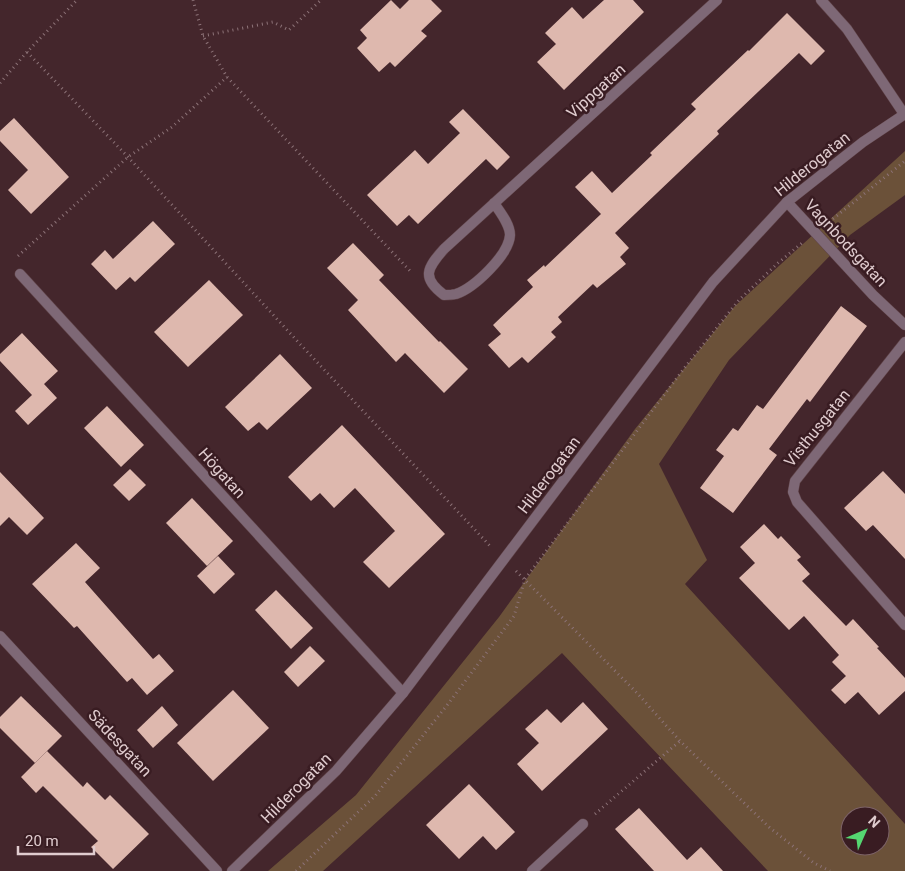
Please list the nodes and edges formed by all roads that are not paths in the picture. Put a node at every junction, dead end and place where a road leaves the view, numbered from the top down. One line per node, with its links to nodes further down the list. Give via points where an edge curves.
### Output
1 (717, 0): 5 (street, Vippgatan)
2 (821, 0): 3 (street, via 847,29)
3 (905, 114): 4 (street, Hilderogatan, via 863,142)
4 (787, 202): 7 (street, Vagnbodsgatan, via 873,295); 11 (street, Hilderogatan, via 713,282)
5 (494, 203): 5 (street, Vippgatan, via 437,256 428,276 432,286 444,295 455,295 468,288 500,258 508,245 510,233 507,223)
6 (20, 274): 11 (street, Högatan)
7 (905, 324)
8 (905, 342): 9 (street, Visthusgatan, via 795,481 793,492 797,502)
9 (905, 625)
10 (0, 636): 13 (street, Sädesgatan)
11 (403, 693): 14 (street, Hilderogatan, via 336,771)
12 (583, 824): 15 (street)
13 (217, 871)
14 (232, 871)
15 (532, 871)

